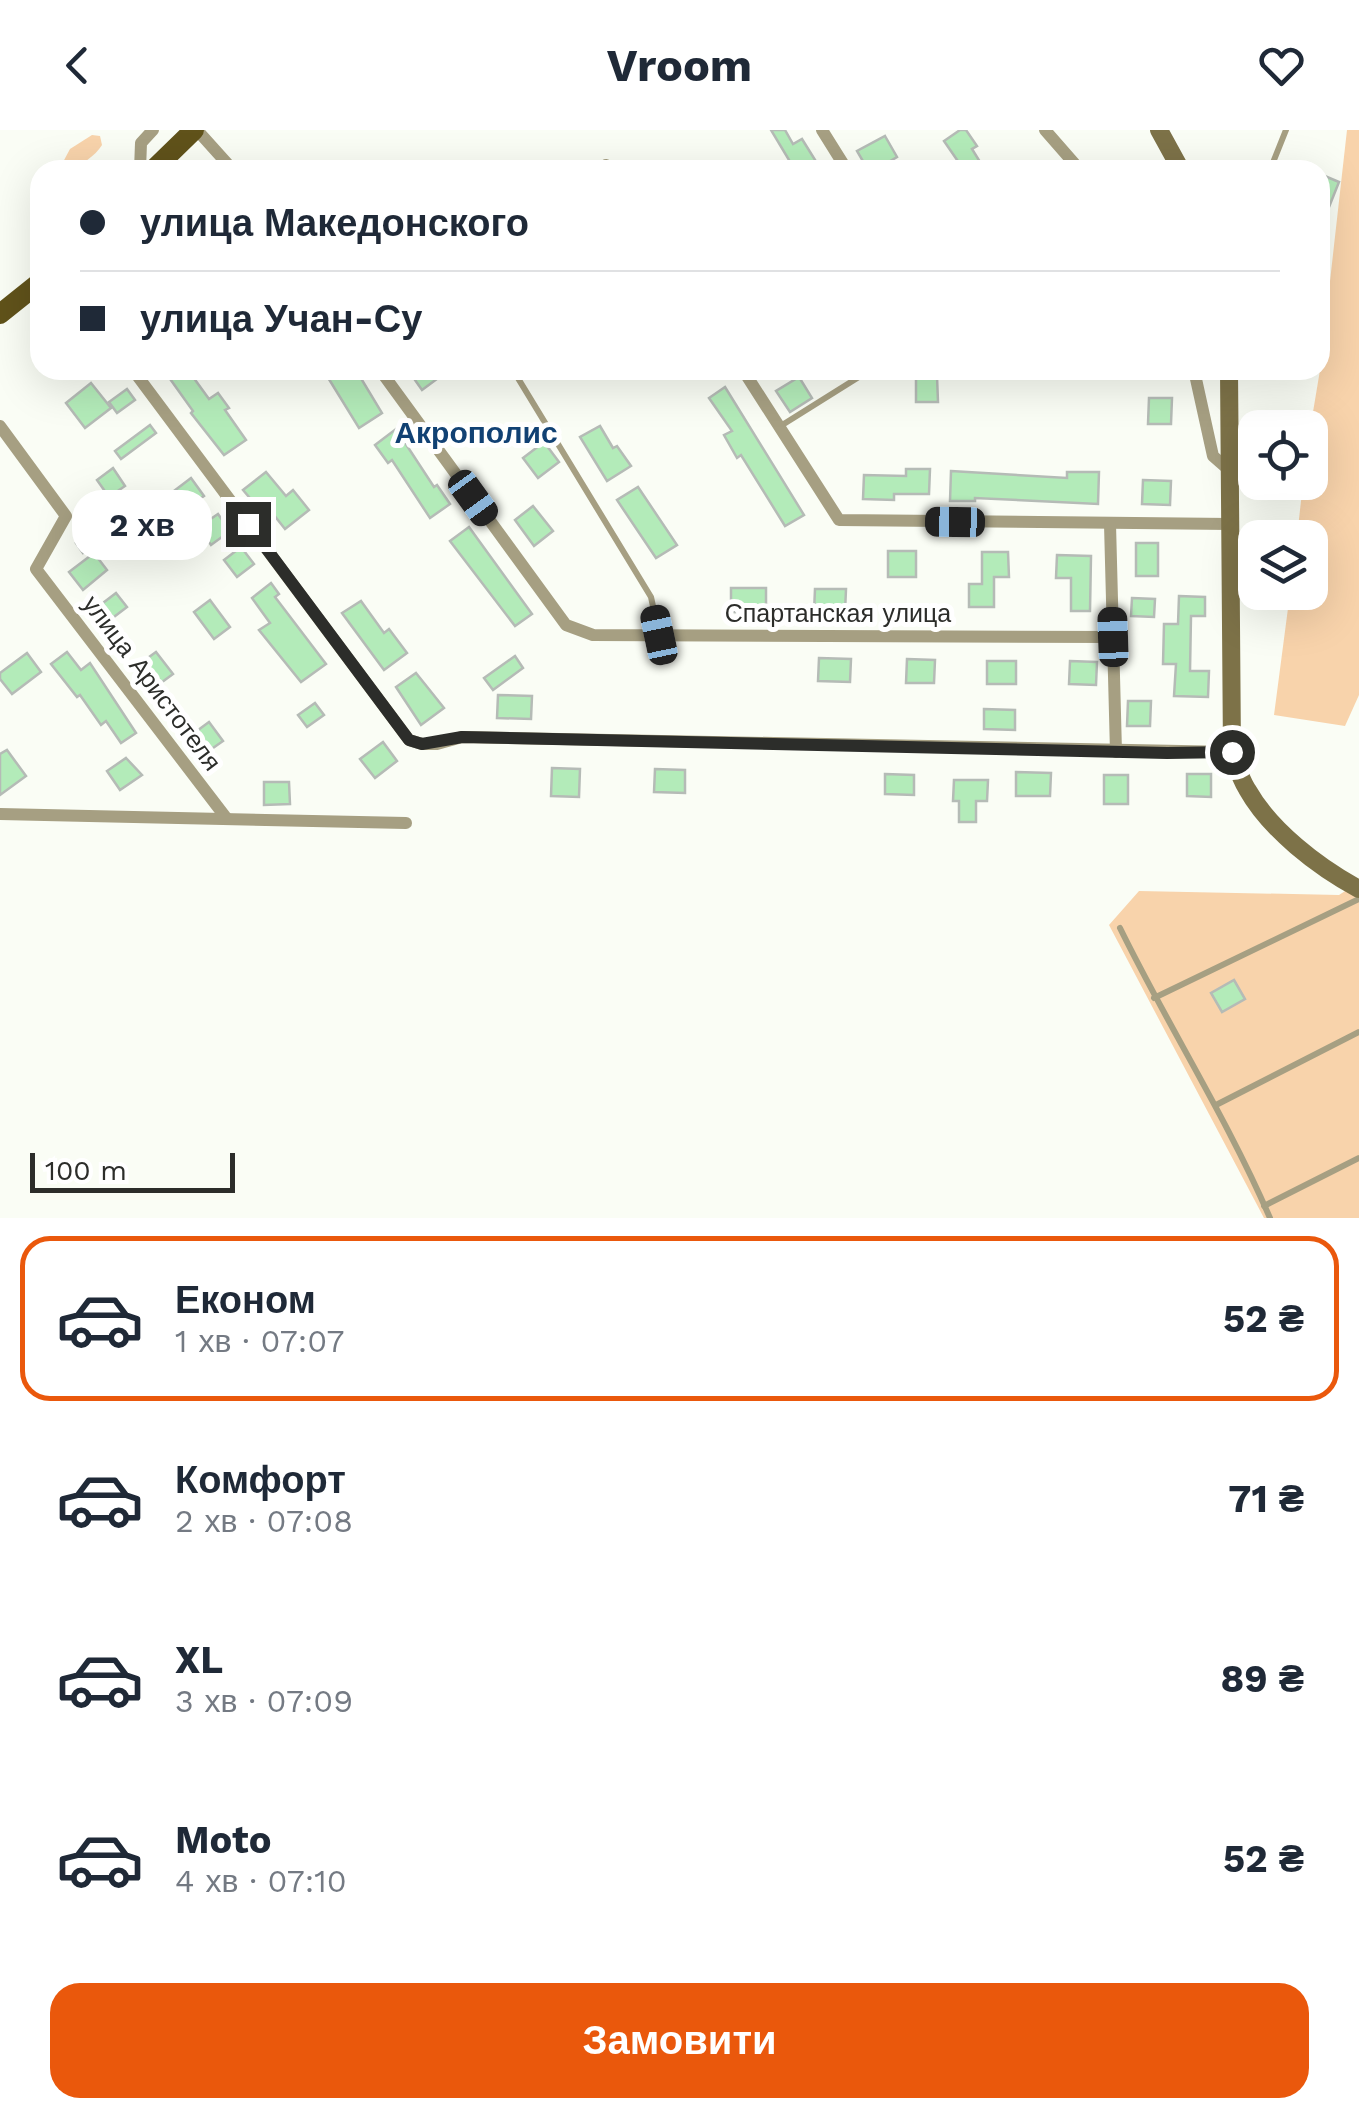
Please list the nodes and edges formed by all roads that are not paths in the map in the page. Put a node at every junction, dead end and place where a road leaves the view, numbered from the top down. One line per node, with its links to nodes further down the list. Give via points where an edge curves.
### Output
1 (153, 130): 7 (street)
2 (196, 130): 8 (main road); 9 (street)
3 (822, 130): 10 (street)
4 (1045, 130): 11 (street)
5 (1160, 130): 12 (main road)
6 (1286, 130): 13 (lane)
7 (143, 137)
8 (164, 160)
9 (223, 160)
10 (841, 160)
11 (1071, 160)
12 (1176, 160)
13 (1274, 160)
14 (30, 290): 15 (main road)
15 (0, 314)
16 (140, 380): 30 (street, via 409,740)
17 (387, 380): 28 (street, Спартанская улица, via 566,625 593,635)
18 (519, 380): 28 (lane, via 651,597)
19 (750, 380): 24 (street)
20 (854, 380): 24 (lane)
21 (1196, 380): 25 (street, via 1213,456)
22 (1230, 380): 25 (main road)
23 (0, 426): 33 (street, улица Аристотеля, via 66,516 36,569)
24 (780, 426): 26 (street, via 839,520)
25 (1229, 470): 27 (main road)
26 (1110, 524): 27 (street); 29 (street)
27 (1230, 524): 31 (main road)
28 (659, 635): 29 (street, Спартанская улица)
29 (1113, 637): 30 (street)
30 (1116, 752): 31 (street)
31 (1232, 752): 35 (main road, via 1268,818)
32 (0, 814): 33 (street)
33 (228, 819): 34 (street)
34 (406, 823)
35 (1359, 889)
36 (1359, 899): 38 (lane)
37 (1120, 928): 38 (lane)
38 (1154, 998): 40 (lane)
39 (1359, 1032): 40 (lane)
40 (1216, 1104): 42 (lane)
41 (1359, 1158): 42 (lane)
42 (1264, 1206): 43 (lane)
43 (1270, 1218)

